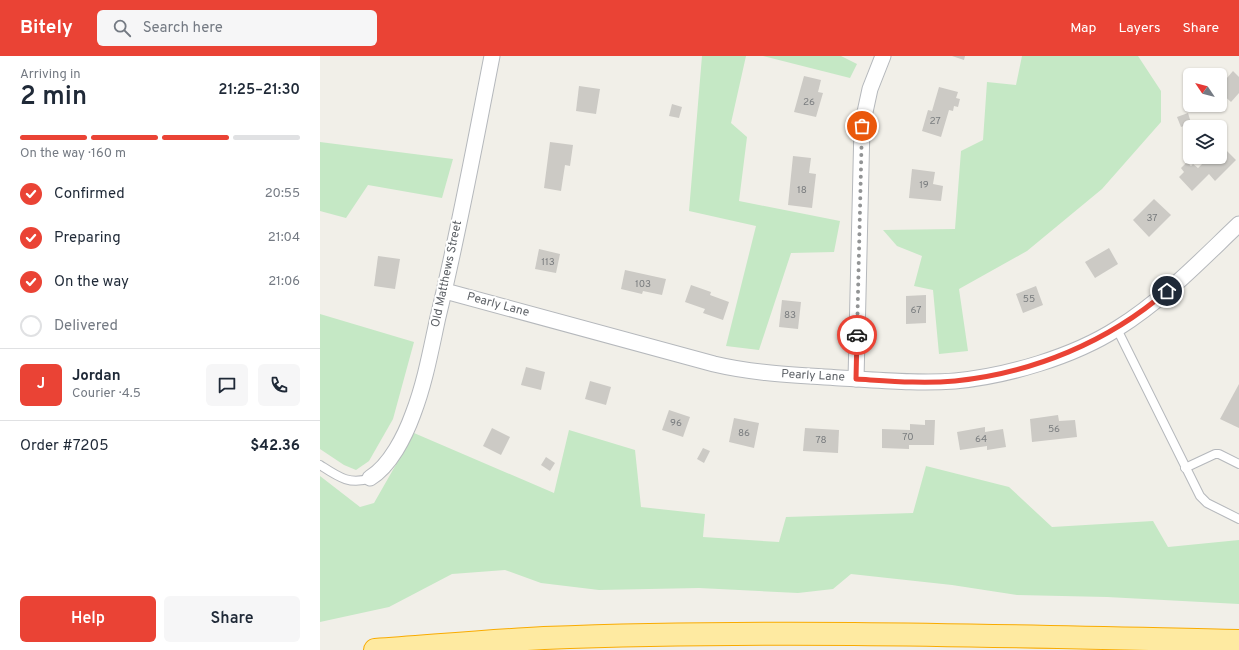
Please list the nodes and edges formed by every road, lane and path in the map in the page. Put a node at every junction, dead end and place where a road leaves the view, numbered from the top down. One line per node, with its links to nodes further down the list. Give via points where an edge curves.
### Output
1 (492, 56): 4 (street, Old Matthews Street)
2 (883, 56): 6 (street, via 870,89 862,126)
3 (1239, 224): 5 (street, Pearly Lane, via 1157,299)
4 (445, 291): 6 (street, Pearly Lane, via 729,368 783,375); 10 (street, Old Matthews Street, via 413,415 393,455 384,468)
5 (1117, 329): 6 (street, Pearly Lane, via 1060,356 985,377 922,382); 9 (lane)
6 (856, 379)
7 (1239, 464): 9 (lane, via 1215,454)
8 (320, 465): 10 (lane, via 343,479 356,482)
9 (1185, 468): 11 (lane, via 1195,488 1207,503)
10 (370, 478)
11 (1239, 519)
12 (1239, 641): 13 (highway, via 880,635 682,635 542,638)
13 (375, 650)

